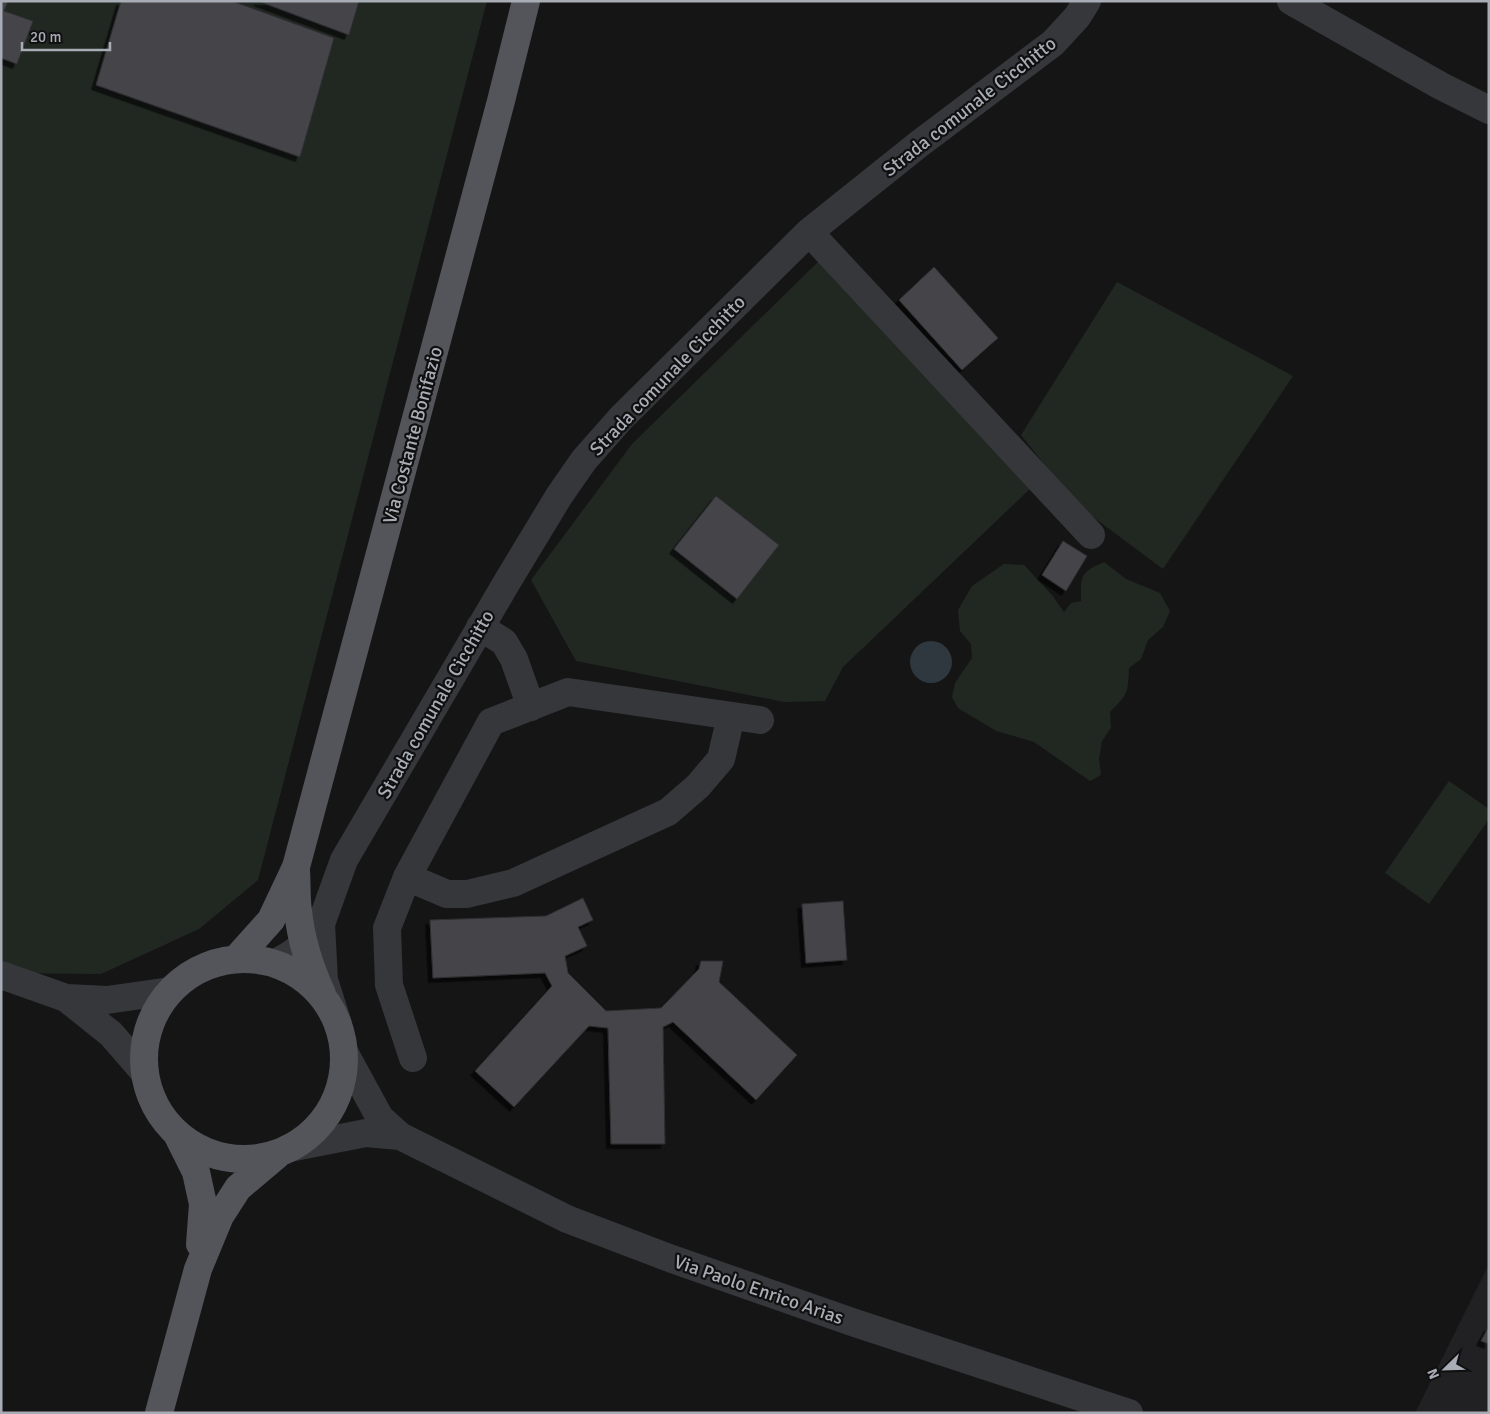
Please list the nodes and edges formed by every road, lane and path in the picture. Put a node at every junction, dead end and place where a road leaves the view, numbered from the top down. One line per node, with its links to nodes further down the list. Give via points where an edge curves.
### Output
1 (526, 1): 11 (main road, Via Costante Bonifazio)
2 (1087, 1): 5 (street, Strada comunale Cicchitto, via 1053,43)
3 (1291, 1): 4 (street)
4 (1489, 110)
5 (809, 232): 6 (street); 7 (street, Strada comunale Cicchitto, via 621,418 584,460)
6 (1091, 534)
7 (480, 627): 8 (street, via 504,642 514,659); 13 (street, Strada comunale Cicchitto, via 344,860)
8 (531, 707): 9 (street, via 568,692); 12 (street, via 491,722)
9 (731, 716): 10 (street); 12 (street, via 722,759 668,812 513,883 467,894 447,894)
10 (760, 720)
11 (296, 867): 14 (main road); 15 (main road, via 271,920)
12 (407, 877): 23 (street, via 387,928 390,985)
13 (321, 924): 14 (street); 21 (street, via 324,980)
14 (304, 945): 16 (street); 20 (main road)
15 (236, 959): 16 (main road); 18 (main road, via 200,968)
16 (275, 963): 20 (main road, via 305,980)
17 (1, 975): 19 (street)
18 (170, 990): 19 (street, via 107,1000); 24 (main road, via 153,1015 145,1043)
19 (66, 998): 24 (street, via 112,1034)
20 (325, 1000): 21 (main road)
21 (338, 1024): 22 (main road)
22 (344, 1052): 26 (street, via 380,1118); 27 (main road, via 343,1078 335,1102 321,1124 302,1141)
23 (413, 1058)
24 (145, 1073): 25 (main road, via 150,1095 161,1116)
25 (176, 1133): 27 (main road, via 214,1155 236,1159 258,1158); 28 (main road, via 196,1172 203,1204)
26 (400, 1136): 27 (street, via 366,1133); 30 (street, Via Paolo Enrico Arias, via 576,1222 672,1259)
27 (284, 1151): 28 (main road, via 238,1188 220,1216)
28 (198, 1268): 29 (main road)
29 (159, 1413)
30 (1129, 1413)

